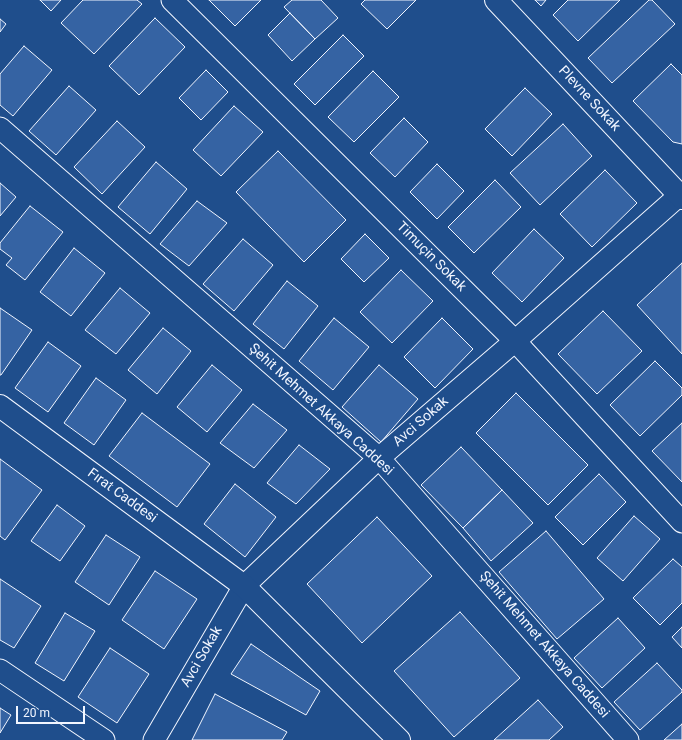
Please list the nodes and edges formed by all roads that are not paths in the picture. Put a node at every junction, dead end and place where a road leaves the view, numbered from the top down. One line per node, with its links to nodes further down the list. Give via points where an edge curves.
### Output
1 (172, 0): 5 (street, Timuçin Sokak)
2 (496, 0): 4 (street, Plevne Sokak)
3 (0, 128): 7 (street, Şehit Mehmet Akkaya Caddesi)
4 (681, 195): 5 (street, Avci Sokak)
5 (515, 341): 7 (street, Avci Sokak); 8 (street, Timuçin Sokak)
6 (0, 406): 9 (street, Fırat Caddesi)
7 (379, 458): 9 (street, Avci Sokak); 14 (street, Şehit Mehmet Akkaya Caddesi)
8 (682, 522)
9 (244, 586): 12 (street, Avci Sokak); 13 (street, Fırat Caddesi)
10 (0, 670): 11 (street)
11 (104, 740)
12 (154, 740)
13 (399, 740)
14 (628, 740)

